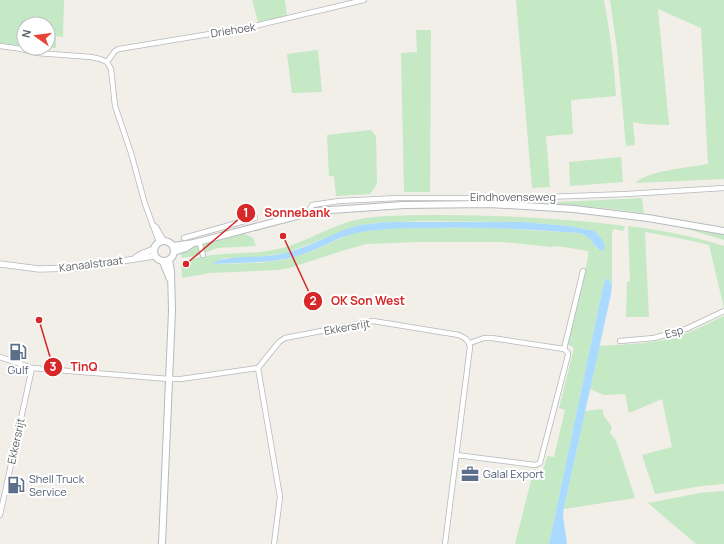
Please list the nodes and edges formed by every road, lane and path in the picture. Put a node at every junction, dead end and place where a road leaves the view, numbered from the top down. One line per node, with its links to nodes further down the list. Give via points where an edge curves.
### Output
1 (364, 0): 3 (street, Driehoek, via 246,28 119,49)
2 (0, 46): 3 (street, via 37,53 91,57)
3 (107, 62): 10 (street, via 111,69 115,106 145,204)
4 (724, 188): 5 (street, Eindhovenseweg, via 525,198 425,197 340,201 312,205)
5 (308, 213): 7 (main road, Eindhovenseweg, via 337,208 489,204 604,212); 8 (main road, Eindhovenseweg)
6 (255, 218): 8 (street, Eindhovenseweg)
7 (724, 231)
8 (213, 234): 9 (street, Eindhovenseweg); 11 (main road, Eindhovenseweg)
9 (184, 238)
10 (161, 241): 12 (main road, via 167,241); 13 (main road)
11 (196, 242): 12 (main road, Eindhovenseweg, via 186,248); 14 (street)
12 (174, 249): 15 (main road, via 174,256)
13 (154, 252): 15 (main road, via 156,259); 16 (street, Kanaalstraat, via 142,258 77,268 39,269)
14 (204, 255)
15 (166, 261): 25 (main road, via 171,271)
16 (0, 264)
17 (583, 271): 21 (street)
18 (724, 311): 19 (street, Esp, via 686,329 654,338)
19 (620, 341)
20 (470, 343): 21 (street, via 492,338); 24 (street, Ekkersrijt, via 459,335 373,321 285,338); 26 (street)
21 (564, 349): 26 (street, via 568,356 540,463 535,465)
22 (0, 358): 23 (street)
23 (32, 368): 25 (street); 27 (street, Ekkersrijt)
24 (258, 368): 25 (street); 29 (street, via 280,497)
25 (169, 379): 28 (main road)
26 (456, 455): 30 (street)
27 (0, 514)
28 (162, 544)
29 (274, 544)
30 (445, 544)

